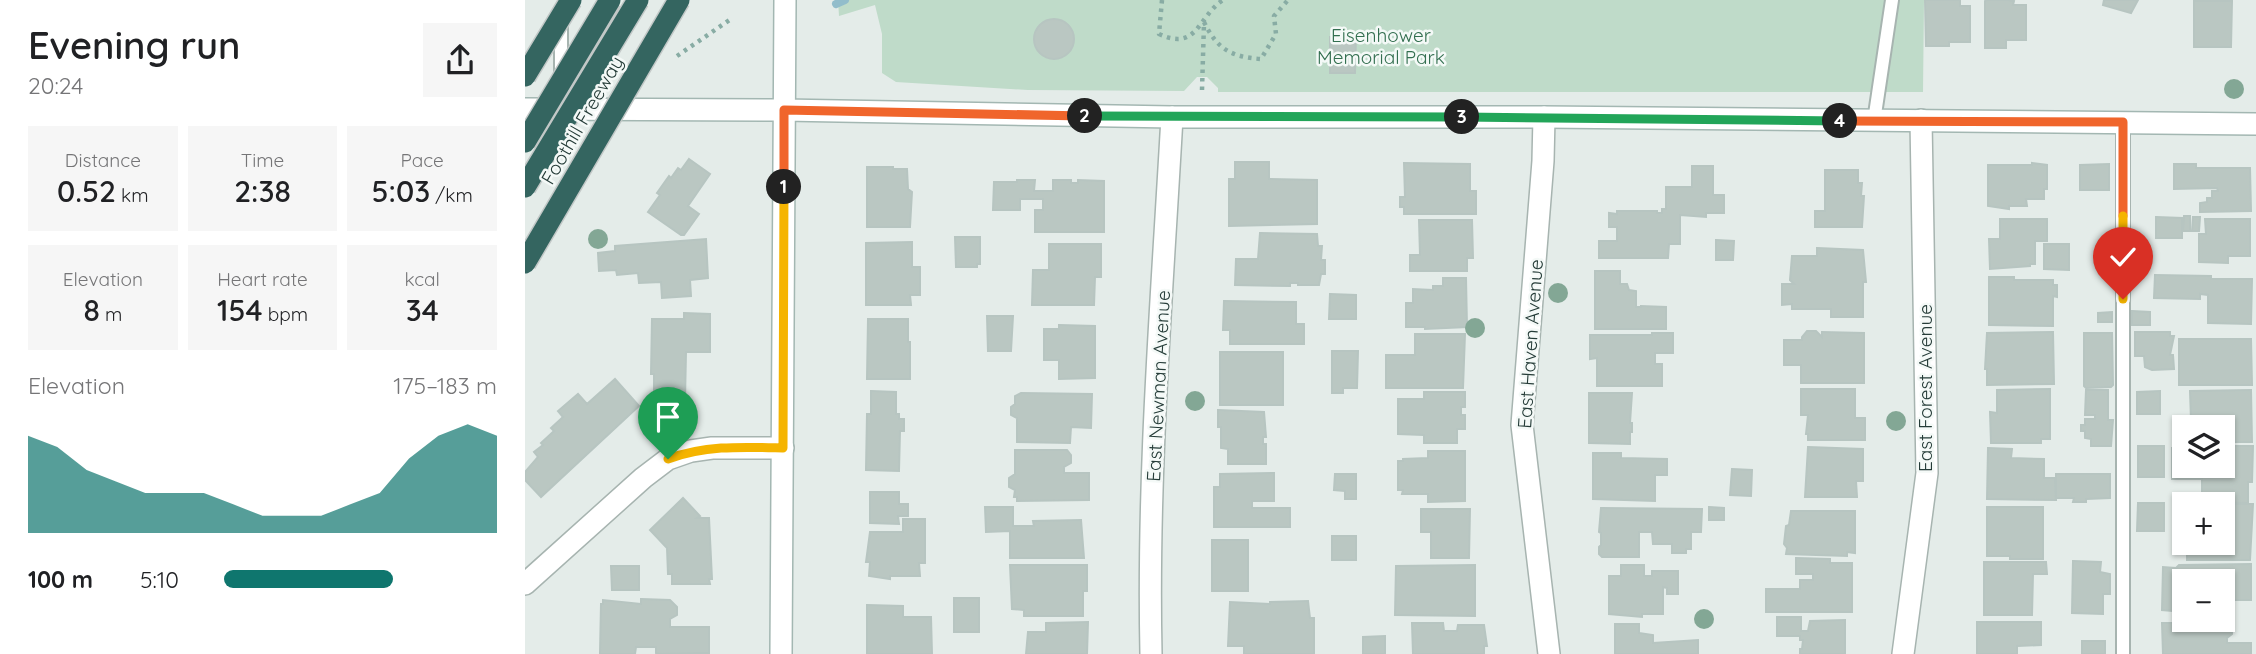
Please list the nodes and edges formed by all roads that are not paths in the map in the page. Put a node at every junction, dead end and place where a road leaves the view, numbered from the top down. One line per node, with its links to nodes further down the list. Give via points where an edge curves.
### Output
1 (561, 0): 10 (lane)
2 (571, 0): 8 (highway, bridge)
3 (610, 0): 18 (highway, bridge)
4 (638, 0): 19 (highway, bridge)
5 (679, 0): 20 (highway, Foothill Freeway, bridge)
6 (785, 0): 11 (street)
7 (1892, 0): 15 (lane)
8 (525, 76)
9 (525, 109): 10 (street)
10 (561, 110): 11 (street)
11 (784, 110): 12 (street); 21 (street)
12 (1172, 117): 13 (street); 24 (street, East Newman Avenue, via 1153,453)
13 (1544, 117): 15 (street); 25 (street, East Haven Avenue, via 1522,425)
14 (1921, 120): 15 (street); 16 (street); 26 (street, East Forest Avenue, via 1927,473)
15 (1874, 121)
16 (2123, 122): 17 (street); 27 (lane)
17 (2256, 124)
18 (525, 142)
19 (525, 187)
20 (525, 263)
21 (783, 448): 22 (street, via 712,448 668,459); 23 (street)
22 (525, 584)
23 (781, 654)
24 (1151, 654)
25 (1549, 654)
26 (1903, 654)
27 (2123, 654)

